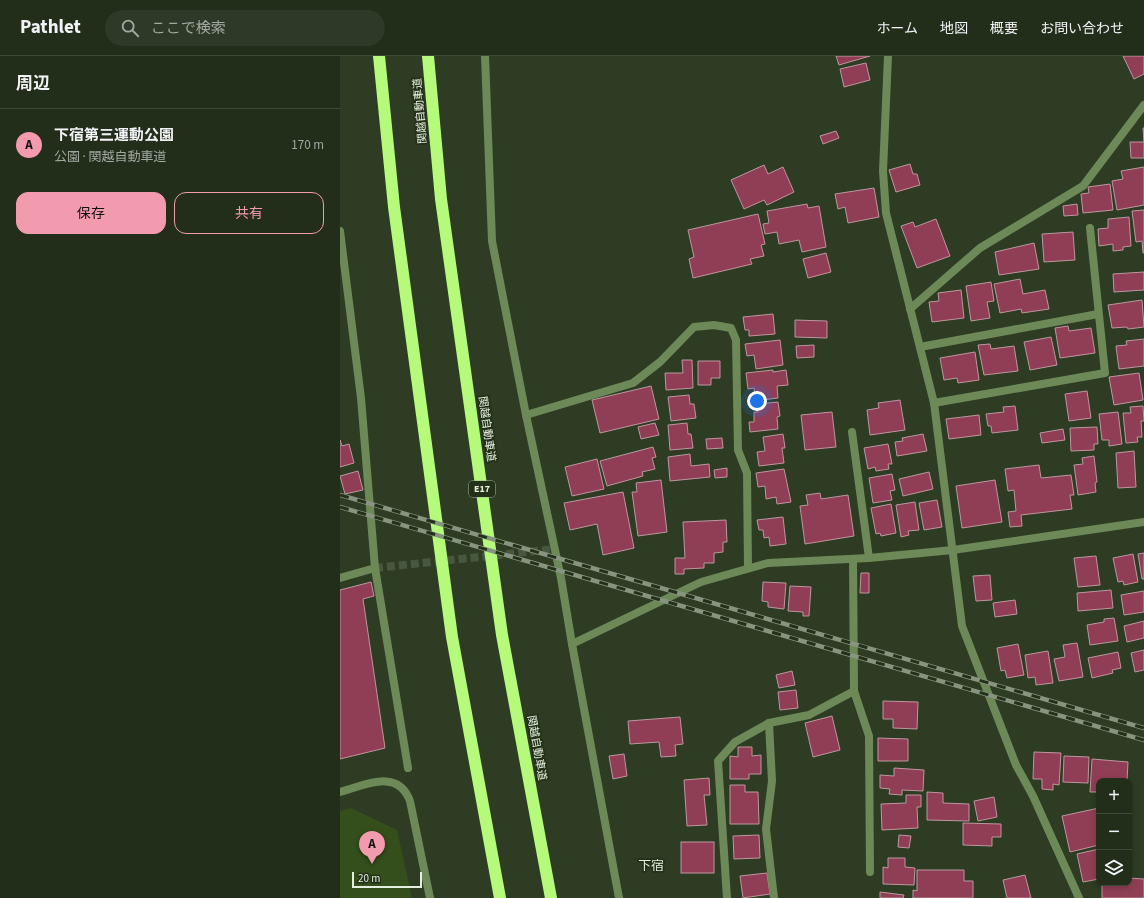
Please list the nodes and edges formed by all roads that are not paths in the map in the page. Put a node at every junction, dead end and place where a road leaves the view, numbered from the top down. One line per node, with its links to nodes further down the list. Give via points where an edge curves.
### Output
1 (379, 56): 28 (highway, via 394,207 452,637)
2 (428, 56): 29 (highway, 関越自動車道 / E17, via 441,199 502,635)
3 (485, 56): 12 (street, via 492,240)
4 (888, 56): 8 (street, via 883,171 886,213)
5 (1144, 105): 8 (street, via 1083,186 980,248)
6 (1090, 228): 9 (street)
7 (340, 231): 18 (street, via 361,398)
8 (910, 309): 10 (street)
9 (1098, 314): 10 (street); 11 (street, via 1104,373)
10 (920, 347): 11 (street)
11 (934, 403): 15 (street)
12 (526, 415): 19 (street, via 633,383 660,362 694,327 714,325 731,328 736,340 738,450 747,473); 21 (street, via 558,564)
13 (852, 432): 16 (street)
14 (1144, 522): 15 (street)
15 (953, 550): 16 (street); 33 (street, via 962,626 1016,765 1033,796)
16 (869, 558): 17 (street)
17 (853, 559): 19 (street, via 768,563); 22 (street)
18 (375, 568): 20 (street); 24 (street)
19 (748, 568): 21 (street, via 701,582)
20 (340, 578)
21 (572, 644): 30 (street)
22 (854, 691): 23 (street, via 809,715); 26 (street, via 869,736)
23 (769, 723): 31 (street, via 735,742 718,761); 32 (street, via 772,781 766,829)
24 (408, 768)
25 (340, 792): 27 (street, via 388,781 407,792)
26 (870, 872)
27 (430, 898)
28 (500, 898)
29 (551, 898)
30 (619, 898)
31 (727, 898)
32 (774, 898)
33 (1079, 898)

